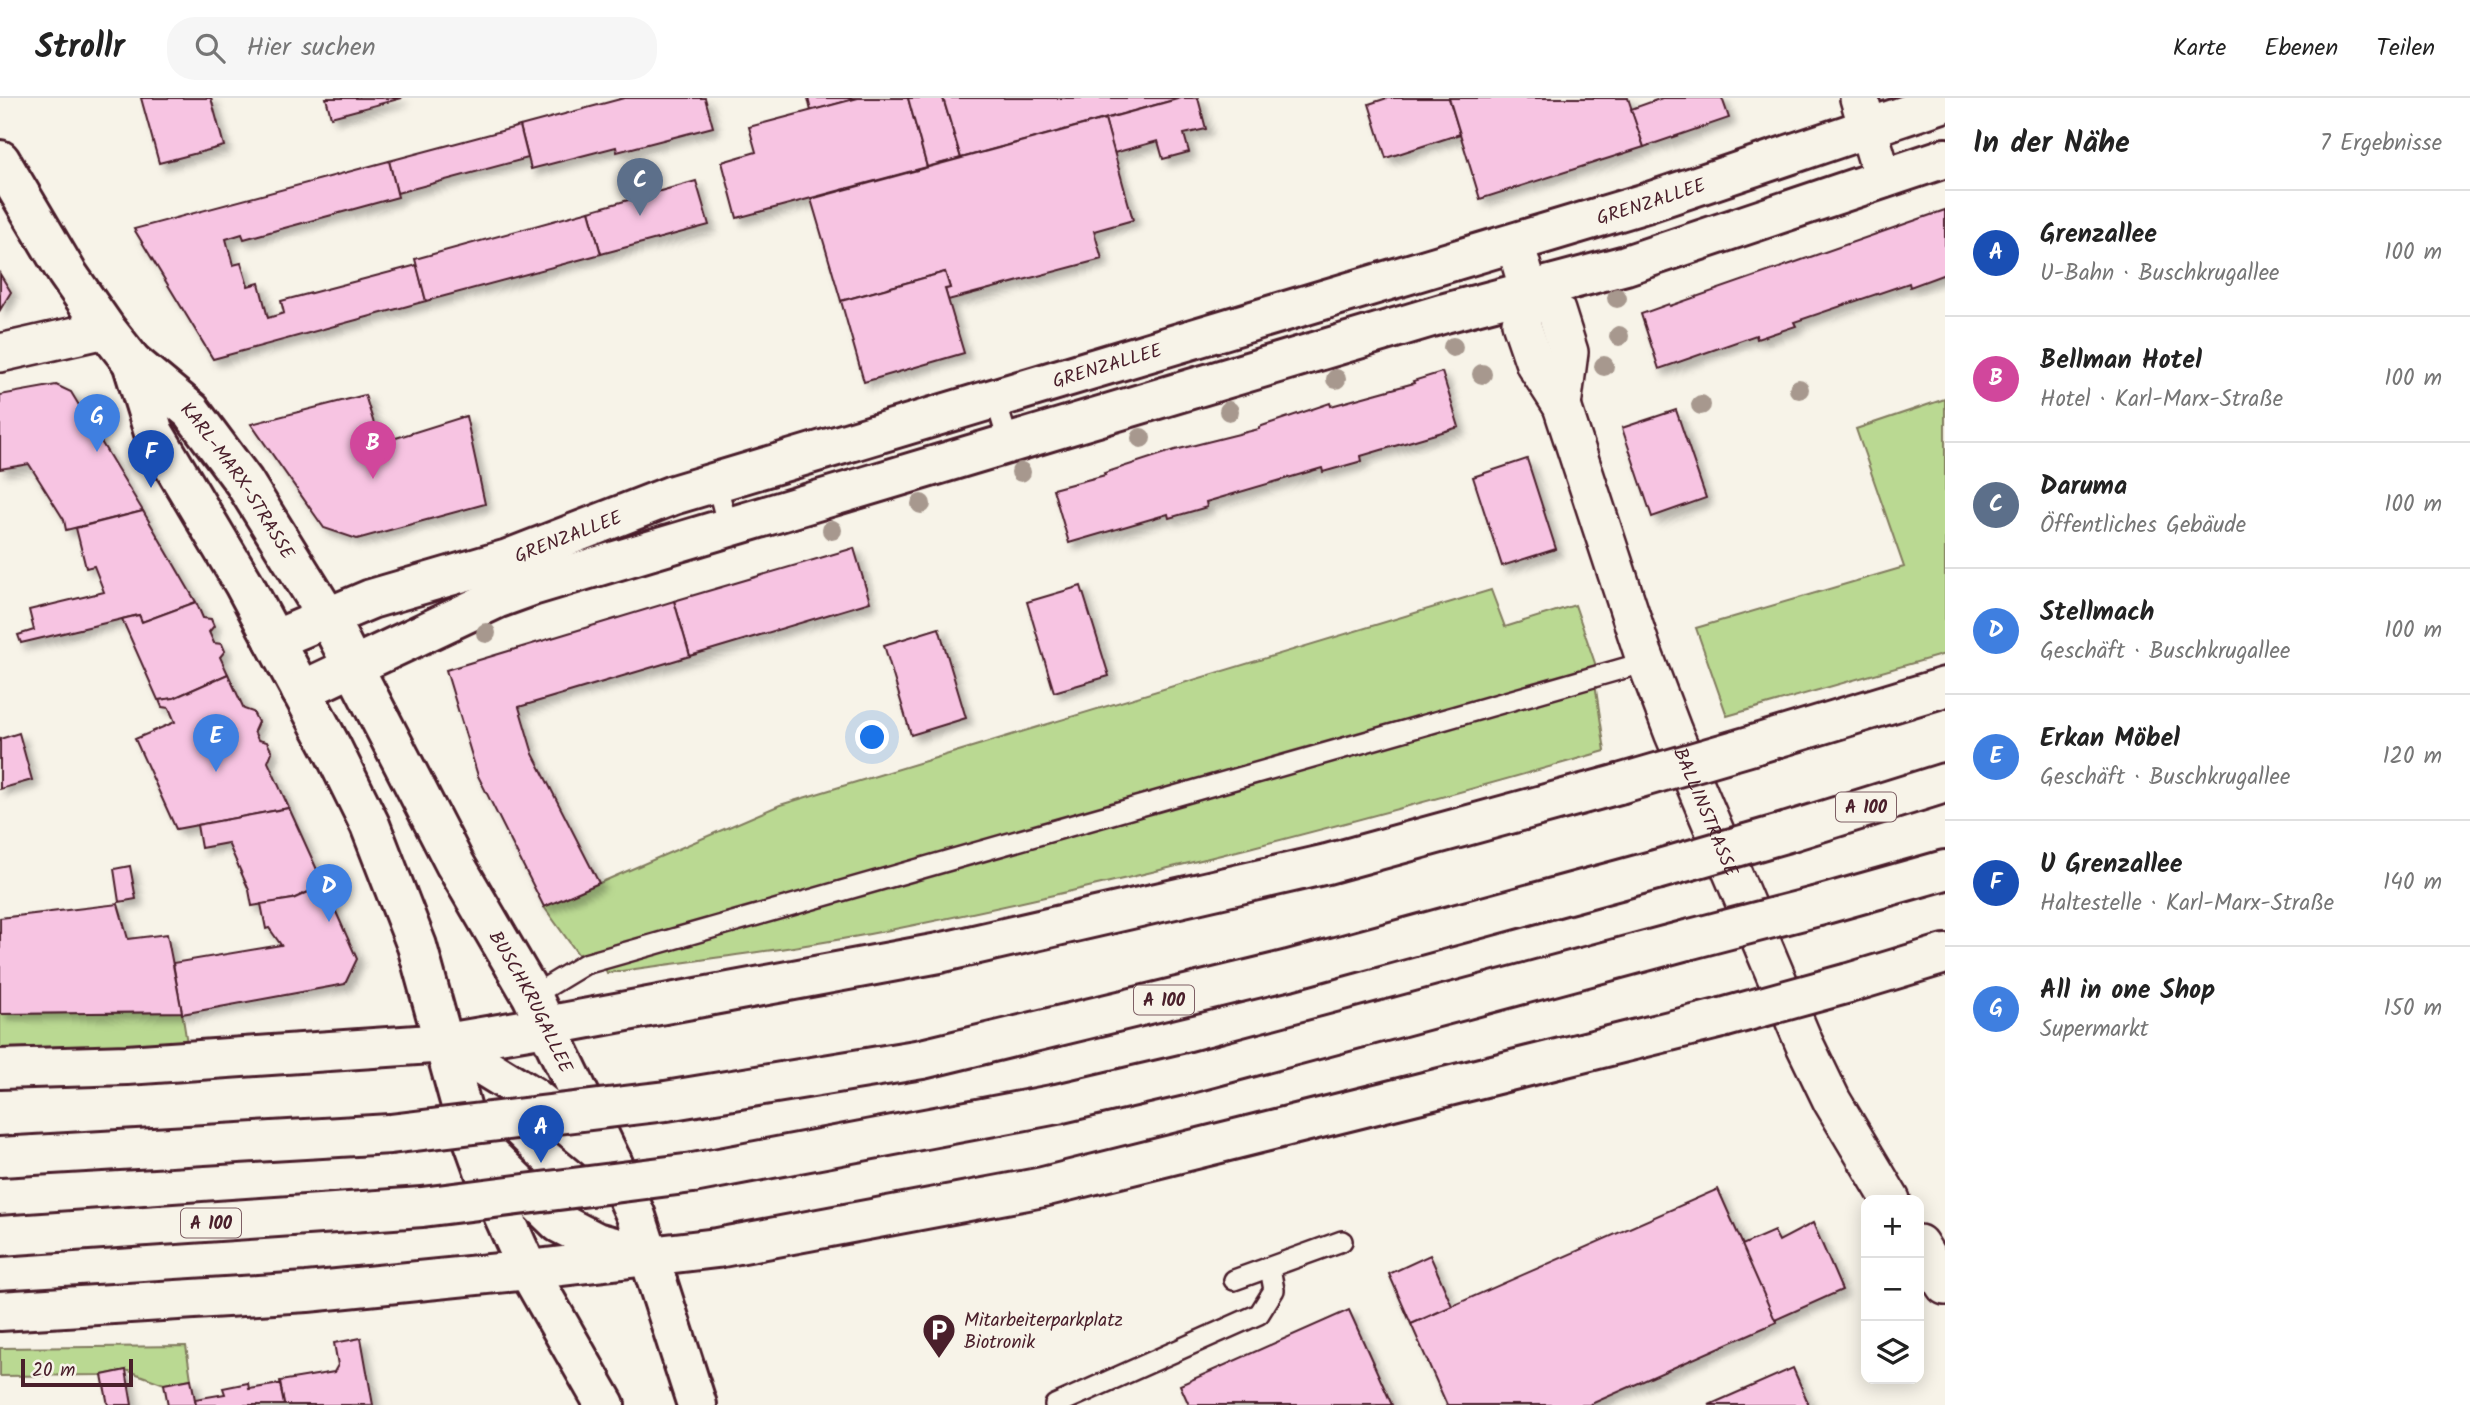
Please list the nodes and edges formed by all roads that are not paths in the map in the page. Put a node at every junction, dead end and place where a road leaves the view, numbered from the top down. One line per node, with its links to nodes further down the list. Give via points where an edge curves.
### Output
1 (1945, 102): 2 (main road, GRENZALLEE)
2 (1863, 113): 5 (street); 6 (main road, GRENZALLEE)
3 (1945, 158): 5 (main road, GRENZALLEE)
4 (0, 160): 8 (main road, KARL-MARX-STRASSE)
5 (1883, 179): 7 (main road, GRENZALLEE, via 1626,265)
6 (1515, 243): 7 (street); 11 (main road, GRENZALLEE)
7 (1529, 291): 12 (main road, GRENZALLEE); 19 (street, BALLINSTRASSE, via 1556,311 1569,352 1562,406)
8 (106, 329): 9 (street); 10 (main road, KARL-MARX-STRASSE)
9 (0, 353)
10 (132, 362): 17 (main road, KARL-MARX-STRASSE, via 191,411 244,482); 18 (main road, KARL-MARX-STRASSE, via 154,433)
11 (995, 398): 12 (lane); 13 (main road, GRENZALLEE)
12 (1009, 444): 15 (main road, GRENZALLEE)
13 (716, 482): 14 (main road, GRENZALLEE); 15 (lane)
14 (629, 511): 16 (lane); 17 (main road, GRENZALLEE, via 546,546)
15 (728, 527): 16 (main road, GRENZALLEE)
16 (642, 553): 20 (main road, GRENZALLEE, via 496,598)
17 (327, 616): 18 (main road, GRENZALLEE); 20 (main road, BUSCHKRUGALLEE)
18 (274, 640): 22 (main road)
19 (1646, 662): 26 (lane, via 585,964); 32 (street, BALLINSTRASSE, via 1804,1043 1832,1101)
20 (354, 666): 22 (main road, GRENZALLEE); 26 (main road, BUSCHKRUGALLEE, via 455,864)
21 (1945, 687): 26 (main road, bridge, via 1327,864 952,951)
22 (301, 691): 27 (main road, via 370,825 417,946)
23 (1945, 783): 30 (main road, A 100, bridge, via 1656,870 1289,970 922,1059 666,1101 390,1134)
24 (1945, 870): 33 (main road, A 100, bridge, via 1190,1073 1057,1104 693,1173 422,1207)
25 (1945, 954): 36 (main road, bridge, via 1722,1018 1043,1187 717,1248)
26 (539, 1011): 27 (main road); 31 (main road, BUSCHKRUGALLEE)
27 (446, 1043): 28 (main road); 29 (main road); 31 (main road, via 533,1096)
28 (0, 1069)
29 (473, 1139): 36 (main road, via 559,1223 596,1242); 38 (main road)
30 (0, 1157)
31 (612, 1162): 36 (main road, BUSCHKRUGALLEE)
32 (1888, 1195)
33 (0, 1236)
34 (1342, 1241): 37 (lane)
35 (1924, 1252): 40 (street)
36 (649, 1256): 38 (main road); 43 (main road, BUSCHKRUGALLEE)
37 (1270, 1268): 39 (lane); 44 (lane, via 1274,1290 1259,1314)
38 (528, 1270): 41 (main road, via 307,1292); 42 (main road)
39 (1234, 1280)
40 (1945, 1286)
41 (0, 1311)
42 (605, 1405)
43 (697, 1405)
44 (1055, 1405)

